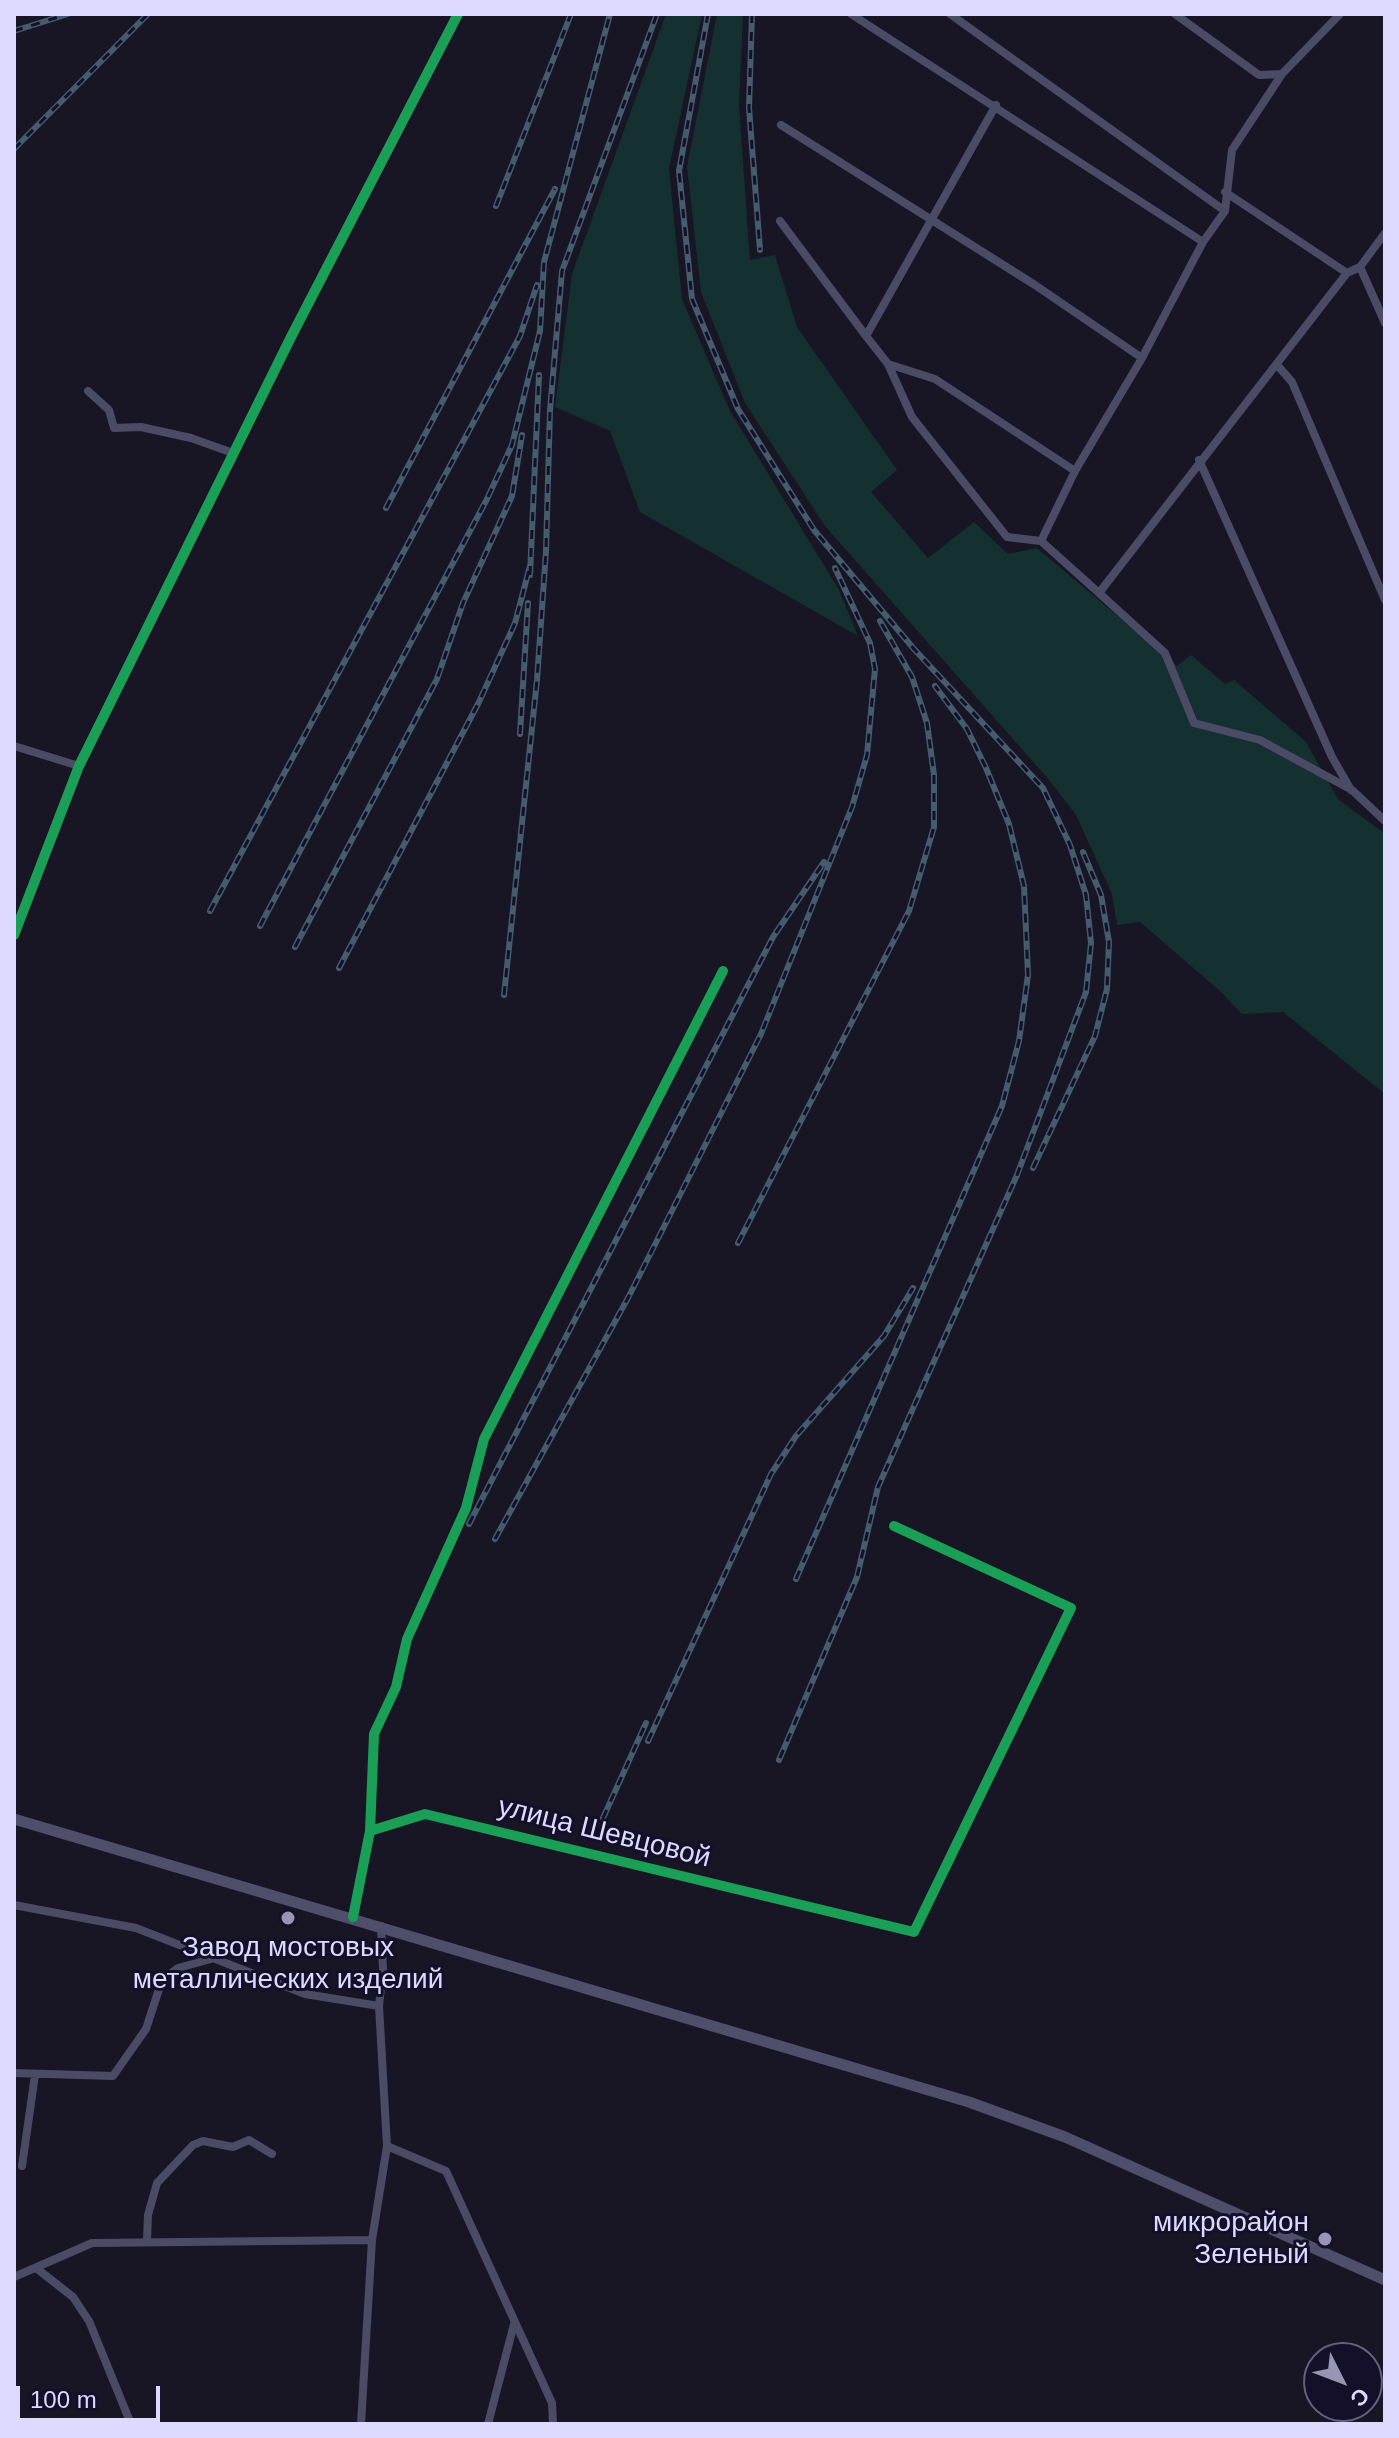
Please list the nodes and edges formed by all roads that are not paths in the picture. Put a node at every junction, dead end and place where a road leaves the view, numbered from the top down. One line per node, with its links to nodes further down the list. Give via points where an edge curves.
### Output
1 (458, 14): 23 (street)
2 (851, 14): 7 (street)
3 (950, 14): 10 (street)
4 (1175, 14): 6 (street, via 1259,75)
5 (1340, 14): 6 (street)
6 (1282, 74): 9 (street, via 1232,150)
7 (996, 105): 12 (street); 14 (street)
8 (781, 125): 12 (street)
9 (1225, 192): 10 (street); 16 (street)
10 (1225, 211): 14 (street)
11 (780, 221): 18 (street)
12 (930, 221): 18 (street); 19 (street)
13 (1385, 233): 15 (street)
14 (1203, 242): 19 (street)
15 (1360, 267): 16 (street); 17 (street)
16 (1347, 273): 21 (street)
17 (1385, 323)
18 (866, 336): 20 (street)
19 (1142, 358): 25 (street)
20 (888, 364): 25 (street, via 935,379); 26 (street, via 912,417 1007,537)
21 (1278, 366): 24 (street); 28 (street, via 1292,382)
22 (88, 391): 23 (street, via 109,410 114,428 141,427)
23 (233, 453): 30 (street)
24 (1199, 460): 27 (street); 31 (street, via 1332,757)
25 (1075, 471): 26 (street)
26 (1041, 541): 27 (street)
27 (1099, 593): 31 (street, via 1165,653 1194,723 1260,740)
28 (1385, 600)
29 (14, 746): 30 (street)
30 (79, 766): 33 (street)
31 (1352, 790): 32 (street)
32 (1385, 821)
33 (14, 935)
34 (723, 971): 37 (street, via 484,1439 466,1508 407,1639 396,1687 374,1734)
35 (894, 1526): 37 (street, улица Шевцовой, via 1071,1608 914,1932 425,1814)
36 (14, 1819): 39 (main road)
37 (370, 1831): 39 (street)
38 (14, 1905): 41 (street, via 136,1928)
39 (353, 1917): 40 (main road)
40 (381, 1926): 42 (street); 52 (main road, via 969,2102 1065,2137)
41 (211, 1958): 42 (street, via 305,1994); 44 (street, via 178,1968 162,1980 146,2029 113,2076)
42 (379, 2006): 45 (street)
43 (14, 2073): 44 (street)
44 (35, 2075): 47 (street)
45 (387, 2146): 48 (street); 53 (street, via 446,2171)
46 (272, 2154): 49 (street, via 249,2140 233,2147 203,2141 193,2145 157,2183)
47 (22, 2166)
48 (372, 2240): 49 (street); 55 (street)
49 (147, 2241): 50 (street, via 92,2243)
50 (36, 2268): 51 (street); 54 (street, via 73,2297 89,2321)
51 (14, 2277)
52 (1385, 2280)
53 (515, 2323): 56 (street); 57 (street, via 552,2403)
54 (131, 2424)
55 (361, 2424)
56 (488, 2424)
57 (553, 2424)

